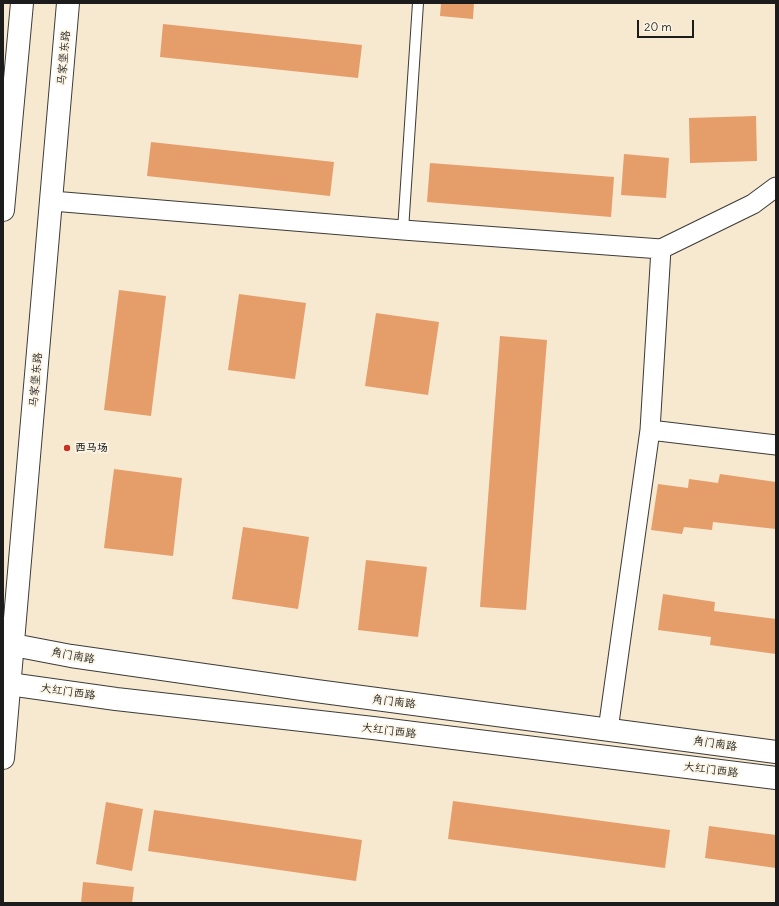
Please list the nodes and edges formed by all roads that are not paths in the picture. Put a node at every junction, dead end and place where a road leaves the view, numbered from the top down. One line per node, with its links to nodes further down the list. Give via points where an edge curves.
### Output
1 (22, 3): 6 (street)
2 (68, 3): 5 (street, 马家堡东路)
3 (418, 3): 7 (lane)
4 (776, 187): 8 (street, via 753,204)
5 (52, 201): 7 (street); 11 (street, 马家堡东路)
6 (3, 210)
7 (403, 230): 8 (street)
8 (661, 249): 9 (street)
9 (650, 430): 10 (street); 13 (street)
10 (776, 445)
11 (8, 644): 12 (street, 马家堡东路); 13 (street, 角门南路, via 71,656)
12 (6, 683): 15 (street, 马家堡东路); 16 (street, 大红门西路, via 116,699)
13 (608, 730): 14 (street, 角门南路)
14 (776, 752)
15 (3, 758)
16 (776, 778)

